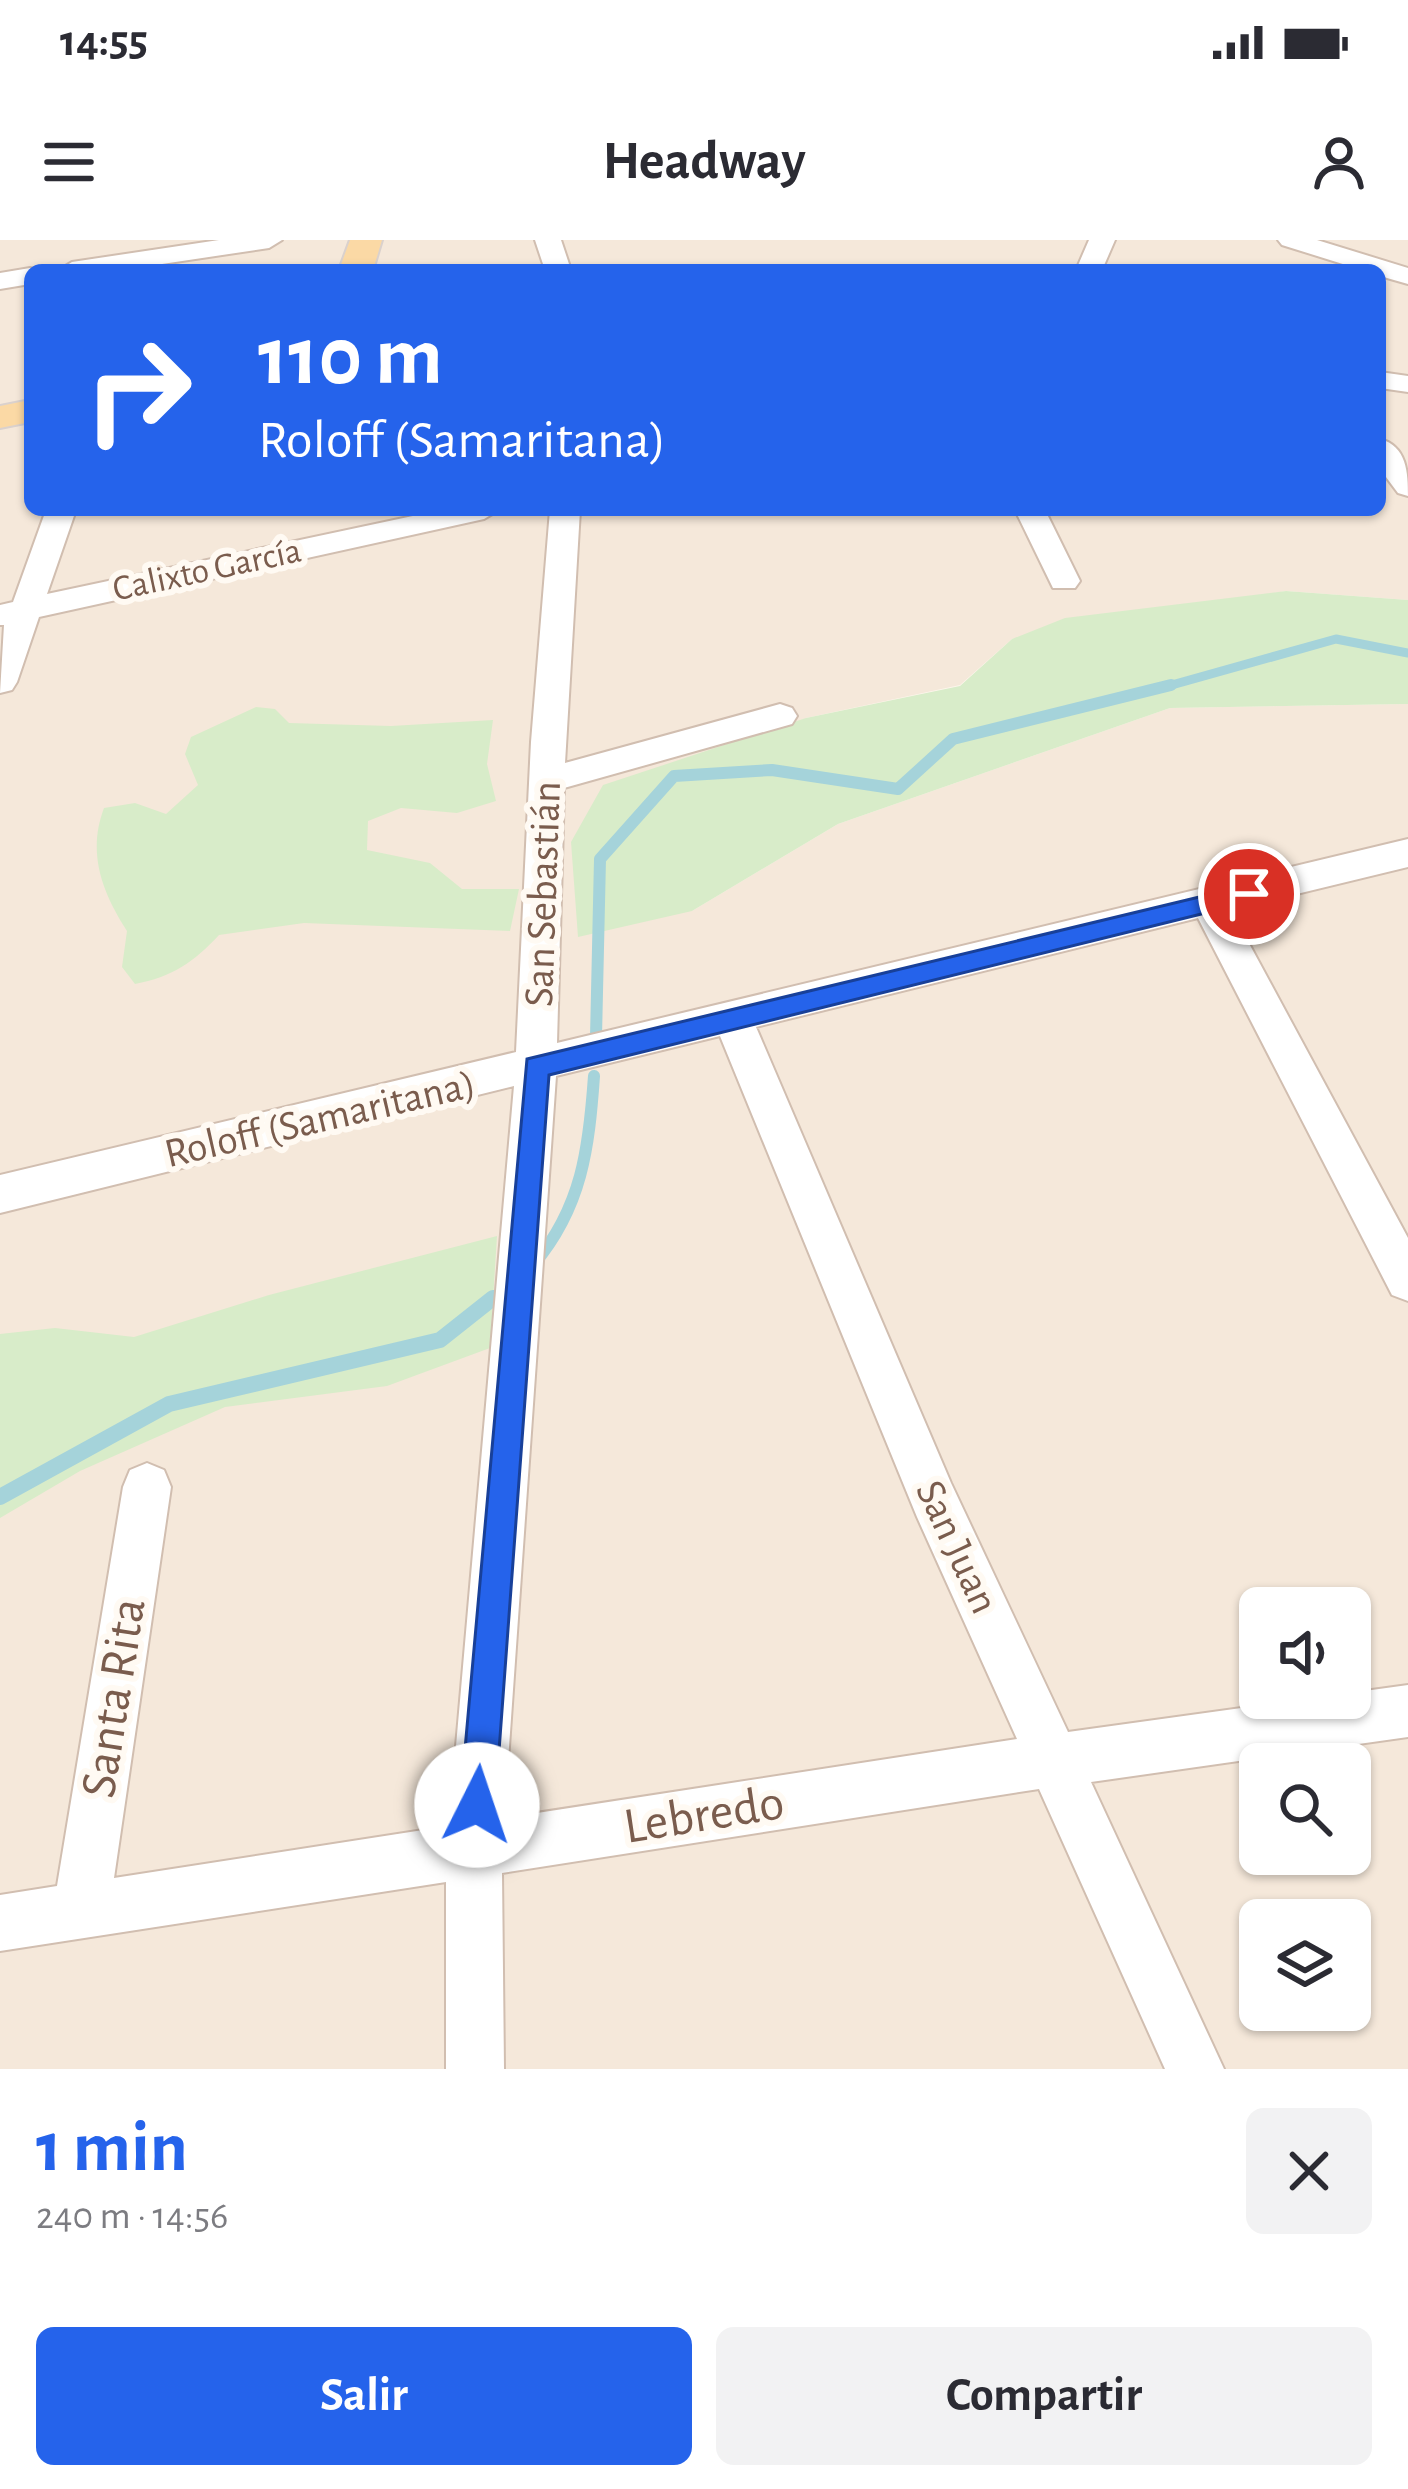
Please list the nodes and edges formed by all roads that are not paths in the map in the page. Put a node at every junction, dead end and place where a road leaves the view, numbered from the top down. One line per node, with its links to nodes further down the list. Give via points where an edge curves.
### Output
1 (269, 240): 5 (street)
2 (1291, 240): 4 (street)
3 (1372, 240): 6 (street)
4 (1340, 263)
5 (153, 264)
6 (1395, 272)
7 (58, 516): 12 (street)
8 (456, 516): 12 (street, Calixto García)
9 (565, 516): 15 (street, San Sebastián)
10 (1033, 516): 11 (street)
11 (1064, 581)
12 (14, 612): 13 (street)
13 (0, 682)
14 (780, 716): 15 (street)
15 (547, 780): 19 (street, San Sebastián)
16 (1408, 853): 17 (street, Roloff (Samaritana))
17 (1210, 904): 18 (street, Roloff (Samaritana)); 21 (street)
18 (733, 1020): 19 (street, Roloff (Samaritana)); 25 (street, San Juan, via 934,1499)
19 (536, 1067): 20 (street, Roloff (Samaritana)); 26 (street, San Sebastián)
20 (0, 1195)
21 (1396, 1232): 22 (street)
22 (1408, 1281)
23 (147, 1487): 27 (street, Santa Rita)
24 (1408, 1712): 25 (street, Lebredo)
25 (1056, 1760): 26 (street, Lebredo); 30 (street, San Juan)
26 (474, 1852): 27 (street, Lebredo); 29 (street, San Sebastián)
27 (81, 1909): 28 (street, Lebredo)
28 (0, 1923)
29 (475, 2069)
30 (1195, 2069)

